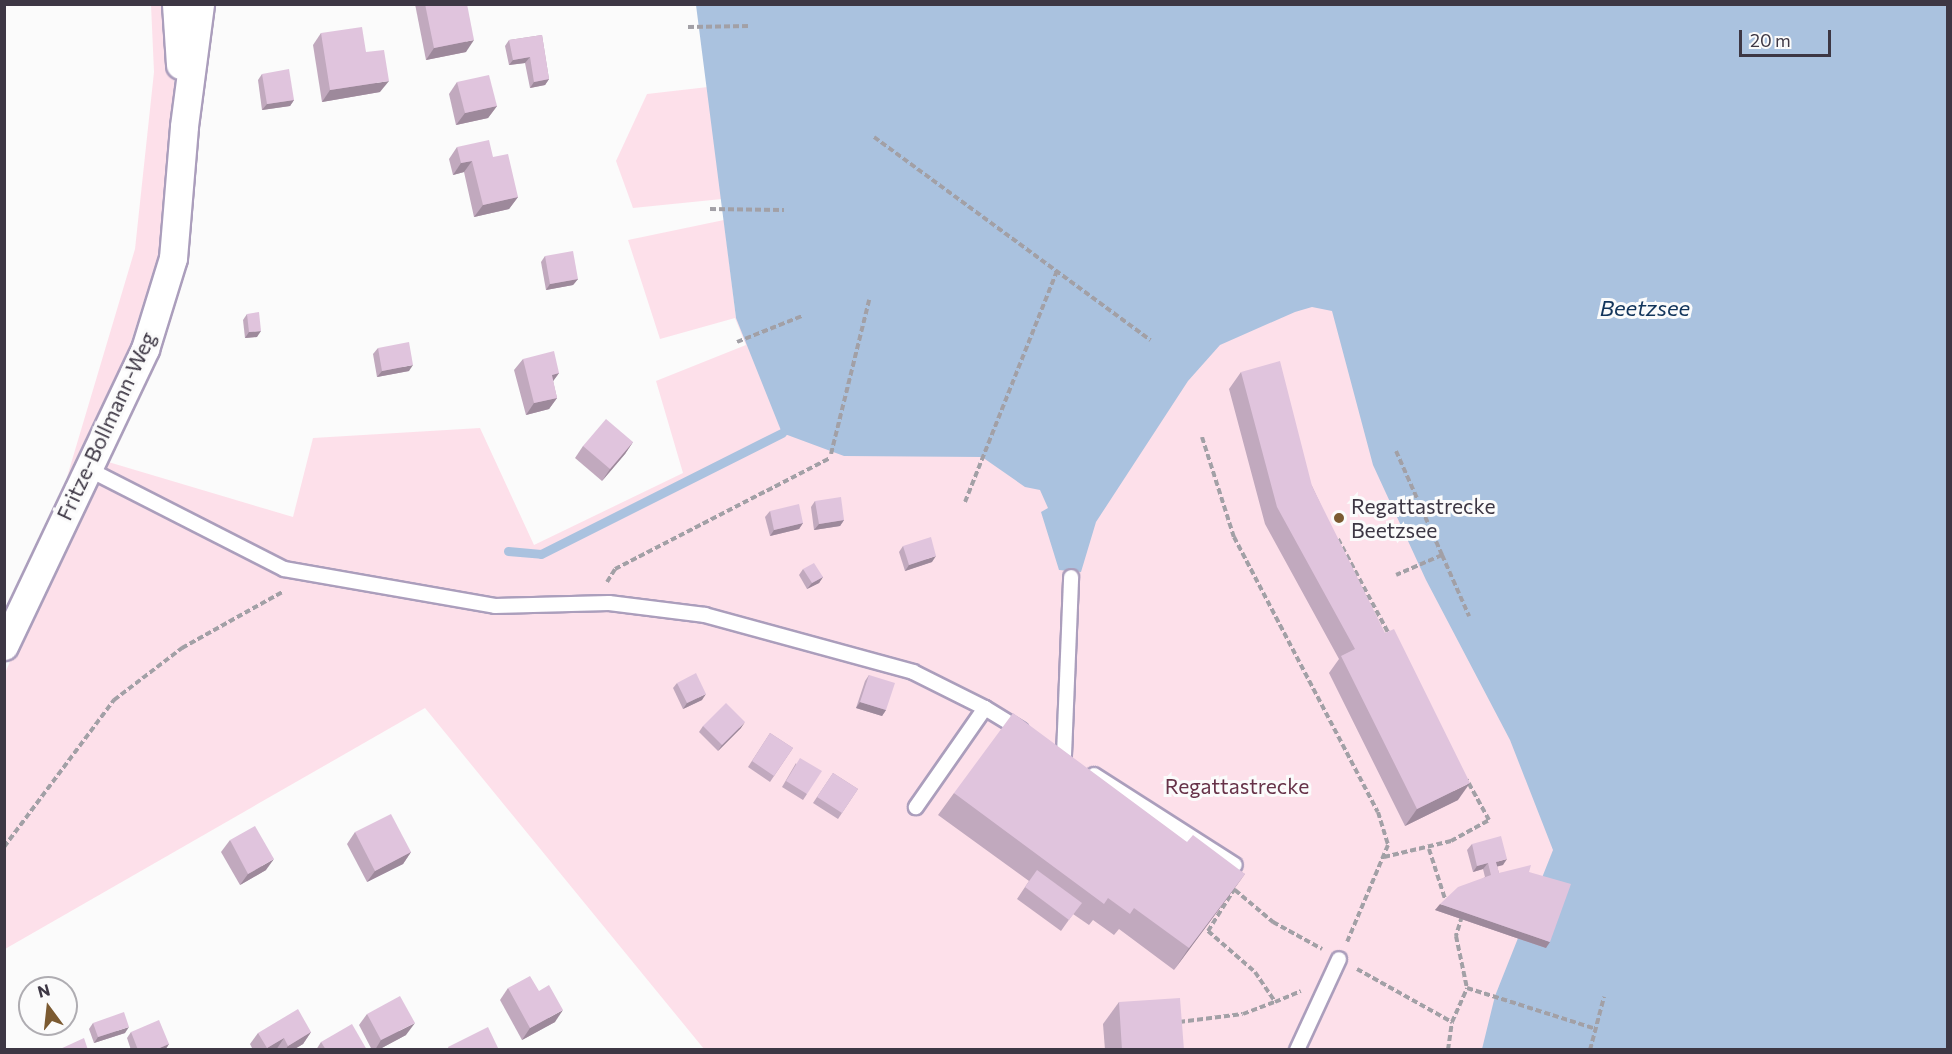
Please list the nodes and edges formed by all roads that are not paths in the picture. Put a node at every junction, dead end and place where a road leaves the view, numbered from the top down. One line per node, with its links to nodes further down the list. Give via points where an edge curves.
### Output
1 (176, 4): 3 (street, Fritze-Bollmann-Weg)
2 (200, 4): 3 (street, Fritze-Bollmann-Weg)
3 (183, 126): 4 (street, Fritze-Bollmann-Weg, via 173,258 145,349)
4 (86, 468): 6 (street, Fritze-Bollmann-Weg); 7 (lane, via 284,569 495,606 593,604 705,615 913,672)
5 (1071, 577): 10 (lane, via 1069,759)
6 (4, 646)
7 (985, 708): 8 (lane); 9 (lane)
8 (1034, 737)
9 (916, 807)
10 (1235, 865)
11 (1339, 958): 12 (lane)
12 (1297, 1050)

